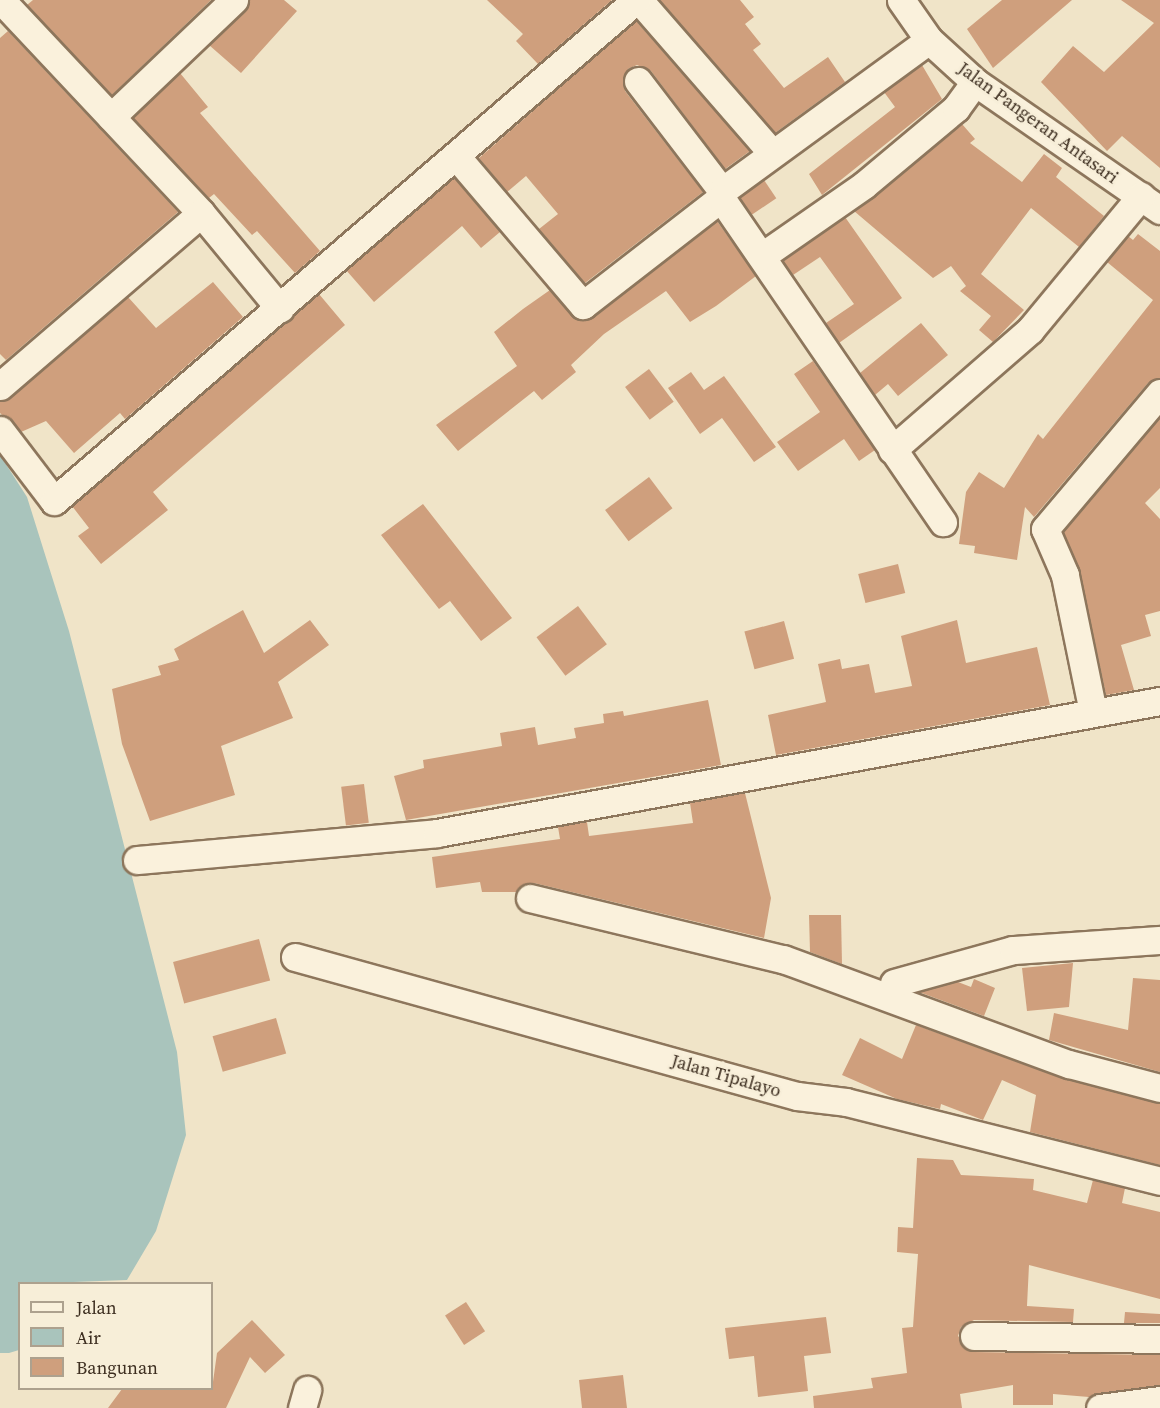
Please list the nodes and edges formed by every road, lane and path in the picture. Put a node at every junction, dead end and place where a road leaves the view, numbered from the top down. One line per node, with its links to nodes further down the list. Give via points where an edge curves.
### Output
1 (234, 0): 8 (street)
2 (637, 0): 9 (street); 10 (street)
3 (901, 0): 5 (street, Jalan Pangeran Antasari)
4 (6, 5): 8 (street)
5 (929, 40): 7 (street, Jalan Pangeran Antasari); 9 (street)
6 (638, 81): 11 (street)
7 (975, 82): 12 (street, Jalan Pangeran Antasari); 14 (street, via 956,108 864,184)
8 (111, 117): 13 (street)
9 (772, 153): 11 (street)
10 (456, 156): 11 (street, via 584,305); 15 (street)
11 (722, 194): 14 (street)
12 (1150, 203): 19 (street, via 1030,330)
13 (201, 213): 15 (street); 16 (street)
14 (762, 256): 19 (street)
15 (280, 309): 18 (street, via 54,501)
16 (0, 386)
17 (1160, 393): 22 (street, via 1045,529 1065,574)
18 (0, 430)
19 (892, 450): 20 (street)
20 (942, 522)
21 (1160, 701): 22 (street)
22 (1093, 712): 23 (street, via 437,833)
23 (137, 860)
24 (530, 898): 28 (street, via 783,959 1069,1064)
25 (1160, 940): 27 (street, via 1014,950)
26 (296, 957): 29 (street, Jalan Tipalayo, via 797,1096 846,1102)
27 (894, 983)
28 (1160, 1088)
29 (1160, 1181)
30 (974, 1336): 31 (street)
31 (1160, 1339)
32 (1160, 1400): 33 (street)
33 (1100, 1408)

